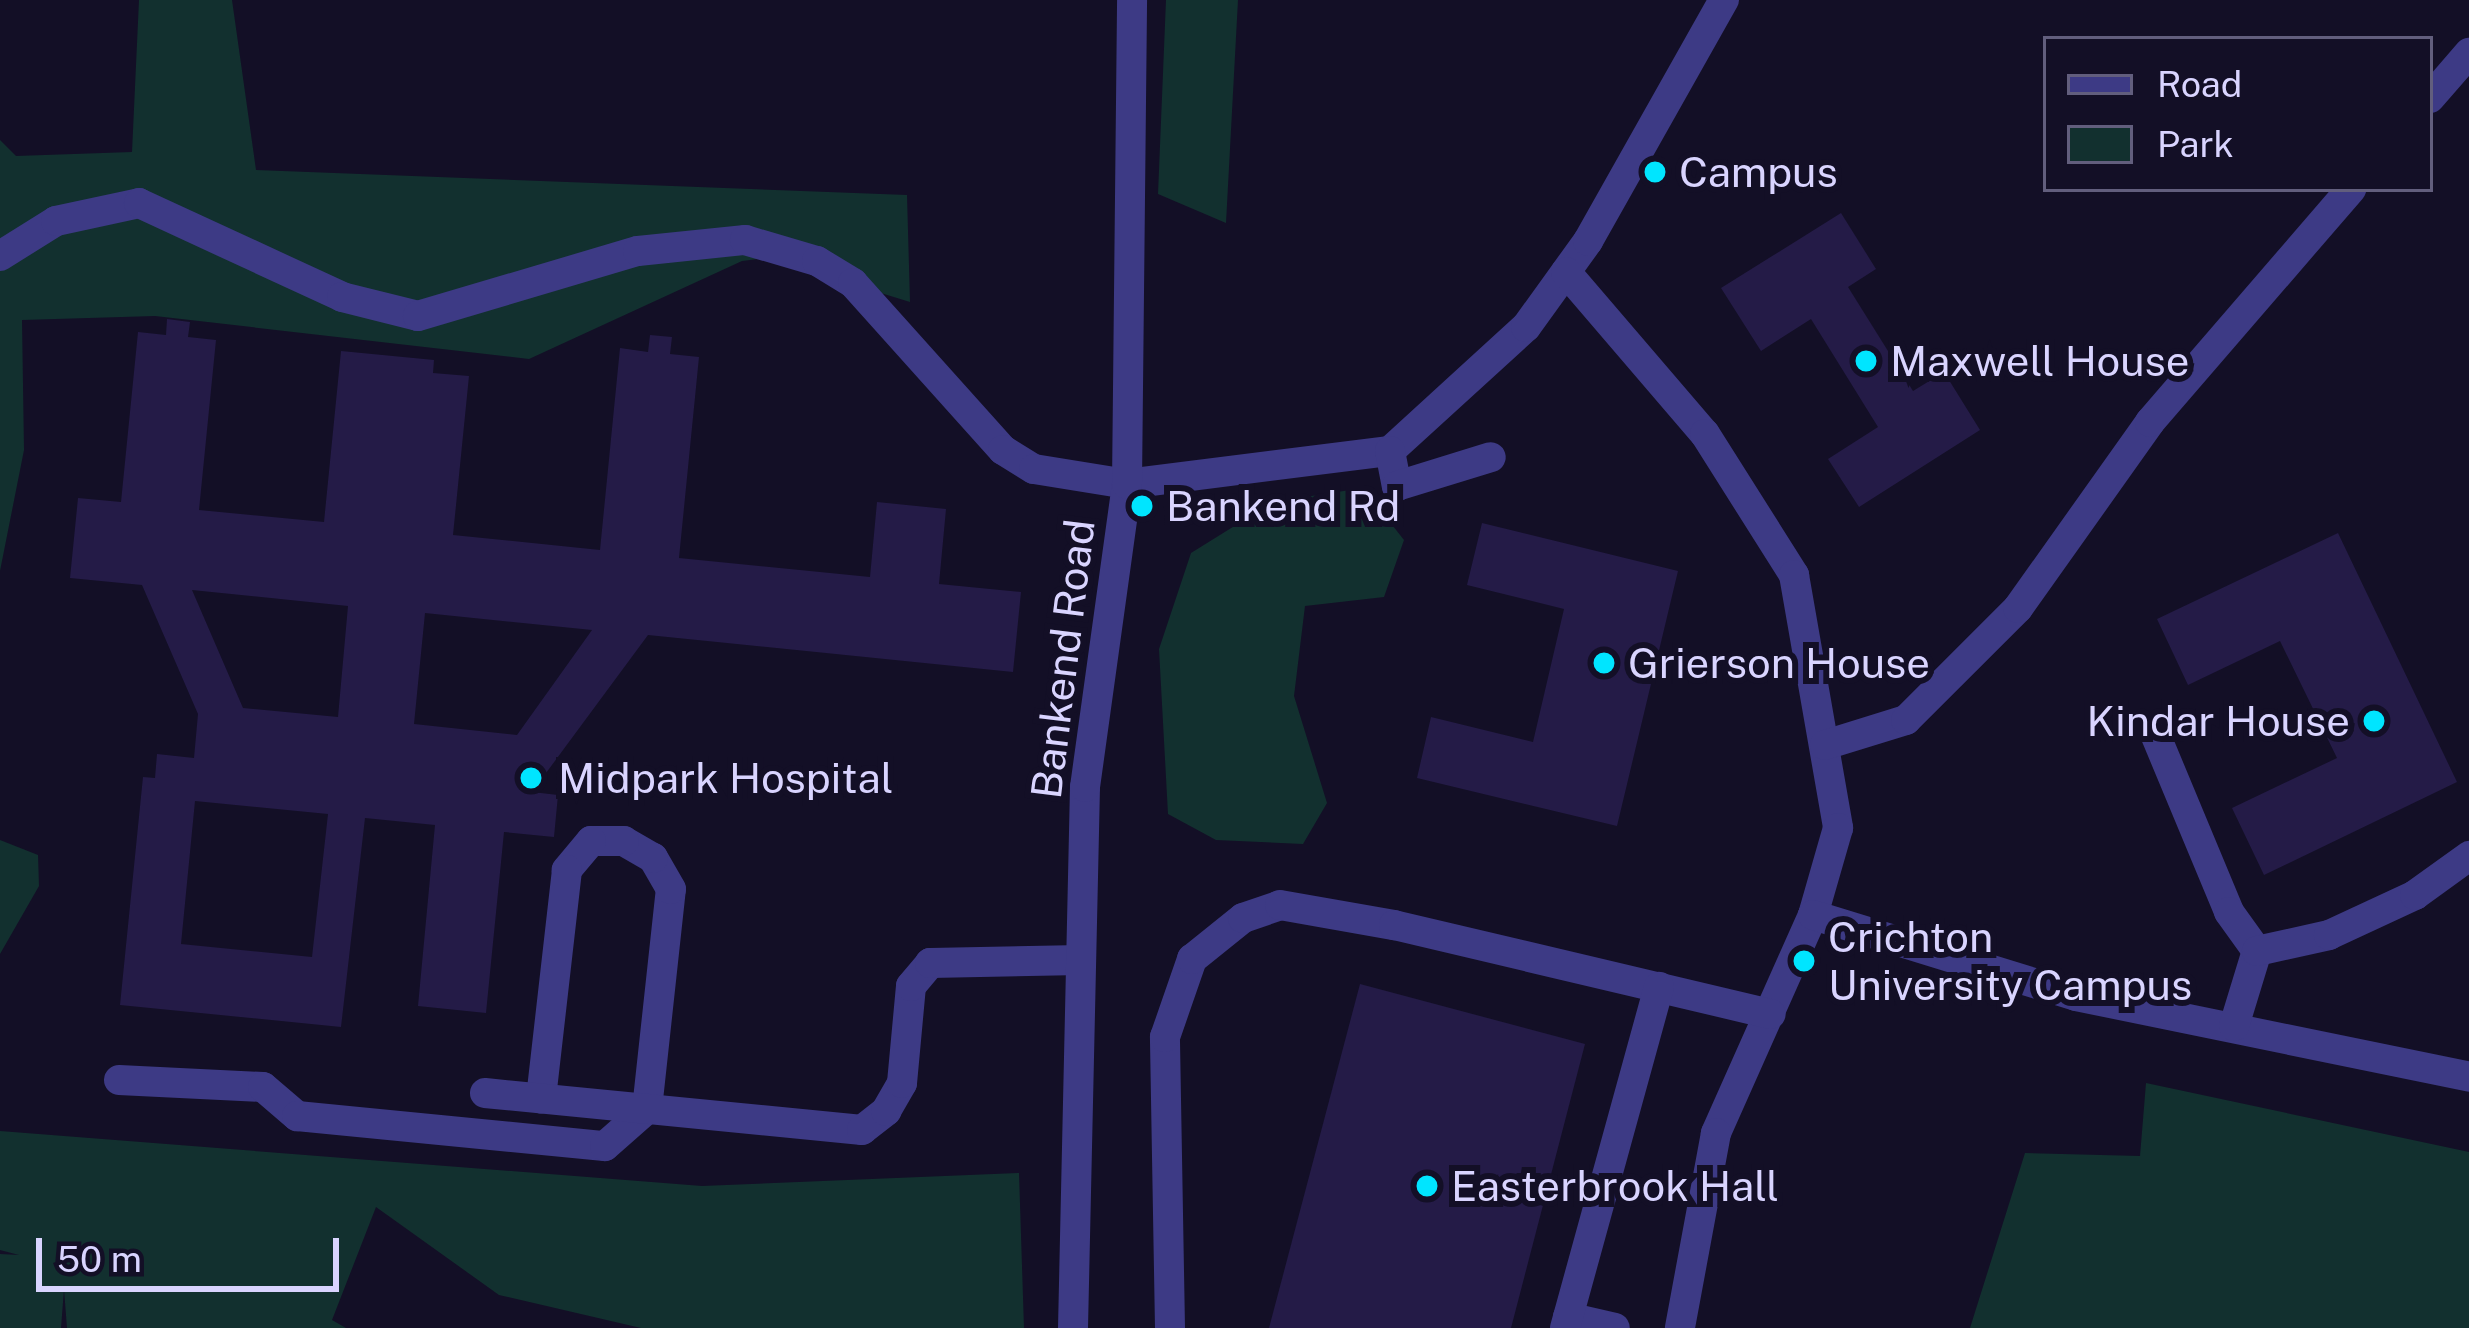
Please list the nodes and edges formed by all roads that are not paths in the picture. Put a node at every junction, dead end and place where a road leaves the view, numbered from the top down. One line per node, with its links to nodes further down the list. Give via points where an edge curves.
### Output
1 (1132, 0): 10 (street, Bankend Road)
2 (1724, 0): 7 (street)
3 (2469, 53): 4 (street)
4 (2433, 95)
5 (2348, 192): 12 (street, via 2150,422 2018,608 1906,719)
6 (0, 256): 10 (street, via 56,221 139,203 342,297 418,316 638,250 745,240 817,261 853,283 1004,450 1034,469)
7 (1566, 272): 8 (street, via 1526,327); 12 (street, via 1705,434 1794,575)
8 (1390, 451): 9 (street, via 1397,486); 10 (street)
9 (1491, 457)
10 (1127, 484): 16 (street, Bankend Road, via 1085,787)
11 (2153, 729): 15 (street, via 2229,912)
12 (1826, 746): 14 (street, via 1838,828)
13 (2469, 856): 15 (street, via 2415,895 2329,935)
14 (1813, 915): 18 (street); 19 (street, via 2076,996)
15 (2257, 951): 19 (street)
16 (1082, 960): 24 (street, via 930,963 911,986 902,1083 862,1130); 26 (street, Bankend Road)
17 (1659, 987): 18 (street); 25 (street); 27 (street, via 1280,905 1230,927 1192,959 1165,1037)
18 (1771, 1014): 29 (street, via 1716,1132)
19 (2234, 1026): 20 (street)
20 (2469, 1076)
21 (119, 1080): 24 (street, via 263,1087 297,1117 605,1146)
22 (485, 1093): 23 (street)
23 (541, 1099): 24 (street); 24 (street, via 567,870 591,842 624,841 653,858 671,890)
24 (647, 1109)
25 (1566, 1323): 28 (street)
26 (1073, 1328)
27 (1170, 1328)
28 (1615, 1328)
29 (1680, 1328)

